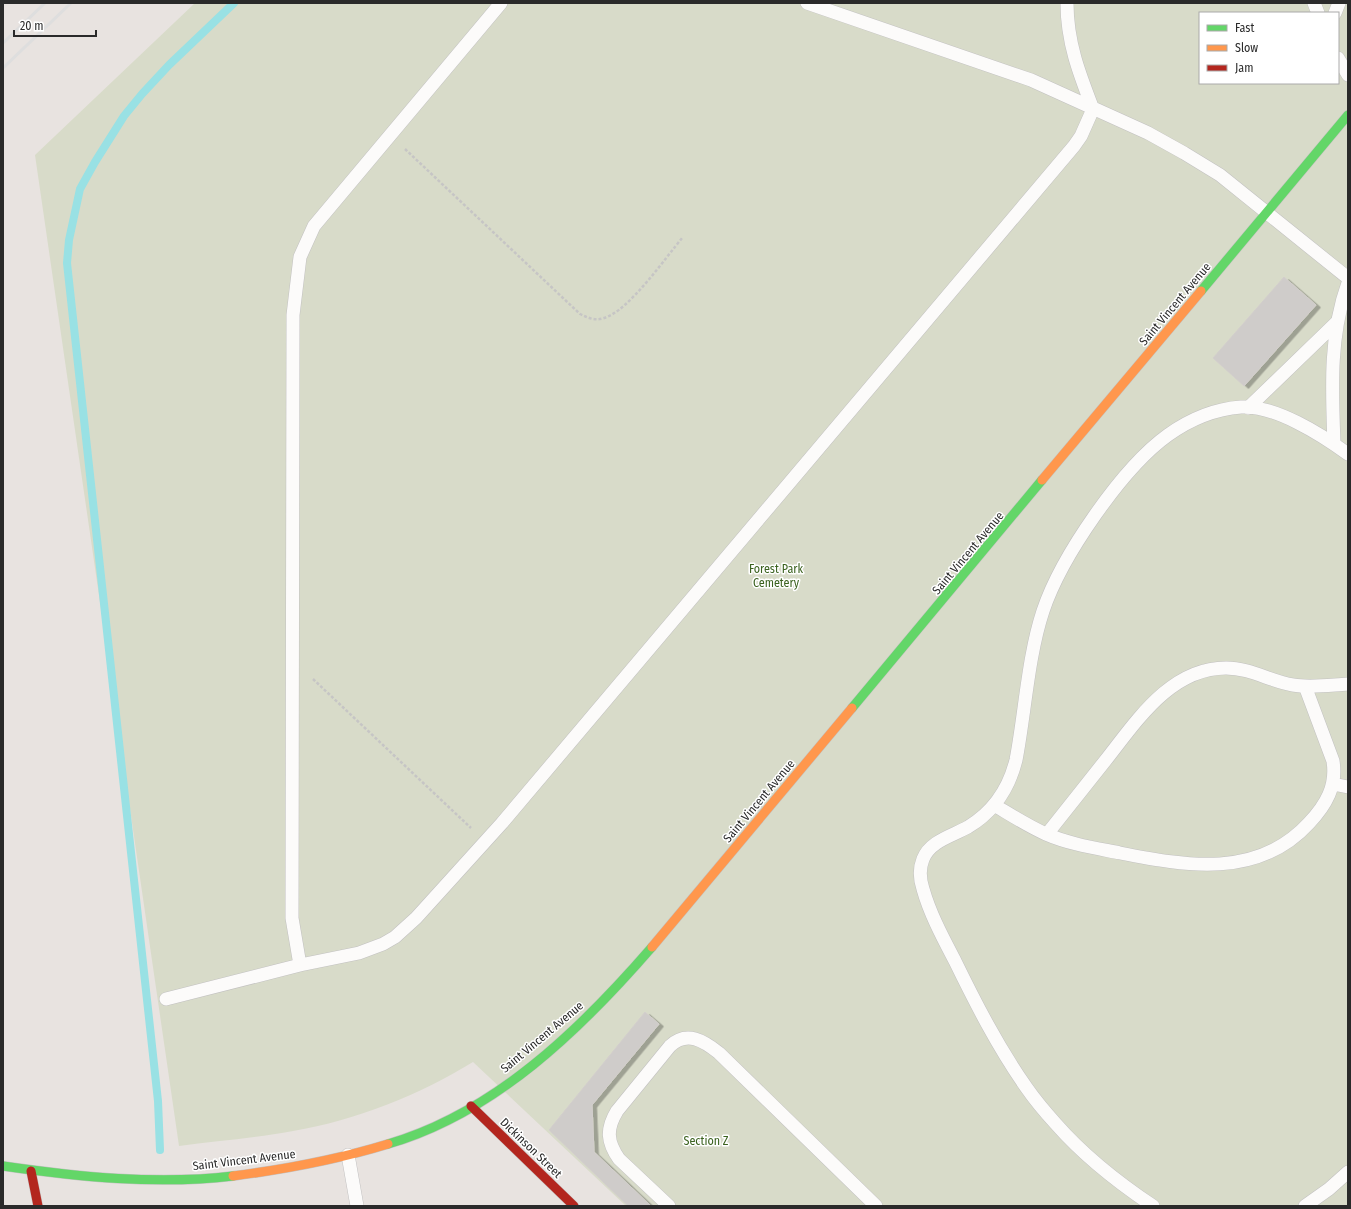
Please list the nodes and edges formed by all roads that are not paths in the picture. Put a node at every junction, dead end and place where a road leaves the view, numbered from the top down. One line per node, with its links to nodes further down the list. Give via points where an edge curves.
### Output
1 (500, 3): 21 (lane, via 314,226 300,257 293,315 292,918)
2 (807, 3): 6 (lane, via 1031,80)
3 (1067, 3): 6 (lane, via 1071,48)
4 (1339, 60): 5 (lane)
5 (1348, 75)
6 (1093, 109): 8 (lane, via 1184,152 1220,175); 21 (lane, via 1074,146 485,842 416,918 395,937 372,950)
7 (1348, 115): 8 (street, Saint Vincent Avenue)
8 (1266, 212): 9 (lane); 23 (street, Saint Vincent Avenue, via 934,613 632,970 548,1051)
9 (1348, 278)
10 (1348, 283): 11 (lane)
11 (1338, 321): 12 (lane); 13 (lane, via 1333,373)
12 (1248, 408): 13 (lane, via 1299,423); 19 (lane, via 1214,412 1168,435 1122,480 1081,537 1057,579 1043,611 1013,774)
13 (1334, 444): 14 (lane)
14 (1348, 454)
15 (1348, 684): 16 (lane)
16 (1305, 686): 17 (lane, via 1333,761); 20 (lane, via 1293,685 1238,668 1211,670 1185,679 1150,705)
17 (1333, 784): 18 (lane); 20 (lane, via 1321,808 1294,838 1270,852 1240,862 1205,865 1167,862 1073,843)
18 (1348, 787)
19 (994, 805): 20 (lane); 33 (lane, via 969,826 932,846 922,860 923,890 941,933 979,1009 1026,1088 1093,1162 1118,1183)
20 (1047, 834)
21 (300, 965): 22 (lane)
22 (166, 998)
23 (471, 1106): 24 (street, Saint Vincent Avenue, via 420,1132); 30 (street, Dickinson Street)
24 (348, 1155): 26 (street, Saint Vincent Avenue, via 258,1172 171,1180); 29 (lane)
25 (3, 1166): 26 (street, Saint Vincent Avenue)
26 (31, 1171): 28 (street)
27 (1348, 1172): 34 (lane)
28 (38, 1206)
29 (357, 1206)
30 (574, 1206)
31 (669, 1206): 32 (lane, via 619,1159 608,1134 617,1112 670,1046 676,1041 689,1038 703,1042 718,1053)
32 (876, 1206)
33 (1153, 1206)
34 (1305, 1206)

